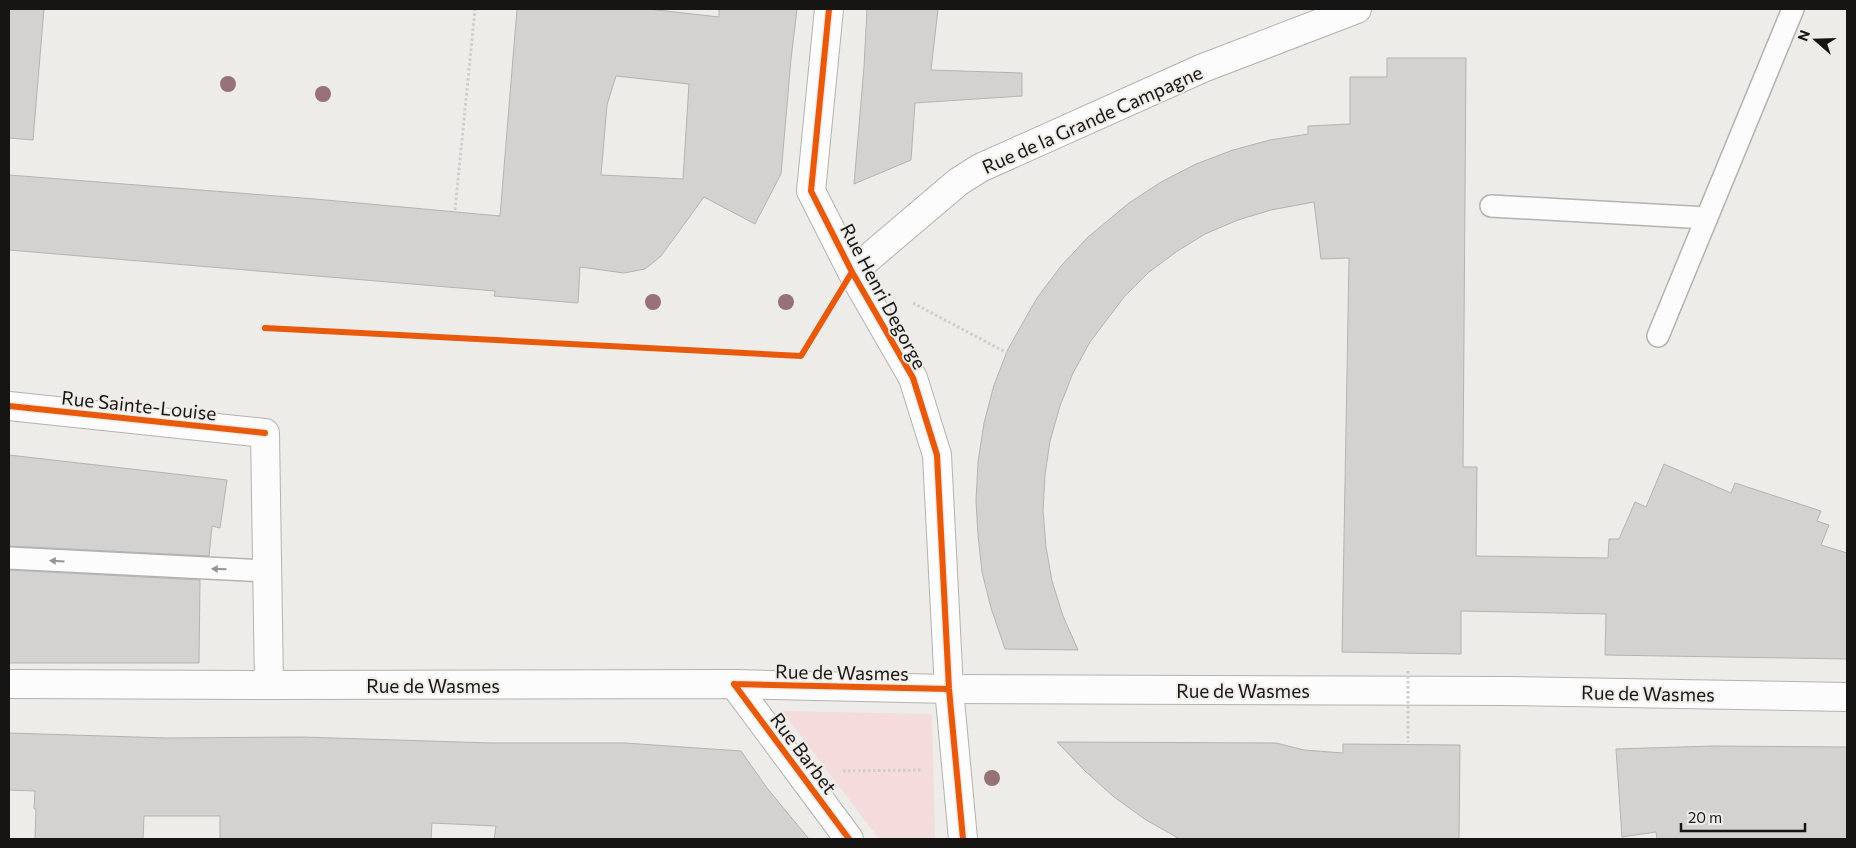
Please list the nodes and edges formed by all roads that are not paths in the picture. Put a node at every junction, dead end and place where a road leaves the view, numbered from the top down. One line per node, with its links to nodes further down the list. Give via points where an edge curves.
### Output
1 (829, 9): 6 (street, Rue Henri Degorge, via 811,191)
2 (1357, 9): 6 (street, Rue de la Grande Campagne, via 1203,68 980,168 958,182)
3 (1793, 9): 5 (lane)
4 (1491, 206): 5 (lane)
5 (1707, 218): 7 (lane)
6 (852, 272): 14 (street, Rue Henri Degorge, via 913,378 937,455)
7 (1658, 336)
8 (9, 406): 10 (street, Rue Sainte-Louise, via 265,433)
9 (9, 558): 10 (lane, one-way to 9)
10 (268, 571): 13 (street, Rue Sainte-Louise)
11 (9, 684): 13 (street, Rue de Wasmes)
12 (734, 684): 13 (street, Rue de Wasmes); 14 (street, Rue de Wasmes); 16 (street, Rue Barbet)
13 (269, 685)
14 (949, 689): 15 (street, Rue de Wasmes, via 1507,691); 17 (street)
15 (1847, 697)
16 (850, 839)
17 (963, 839)

